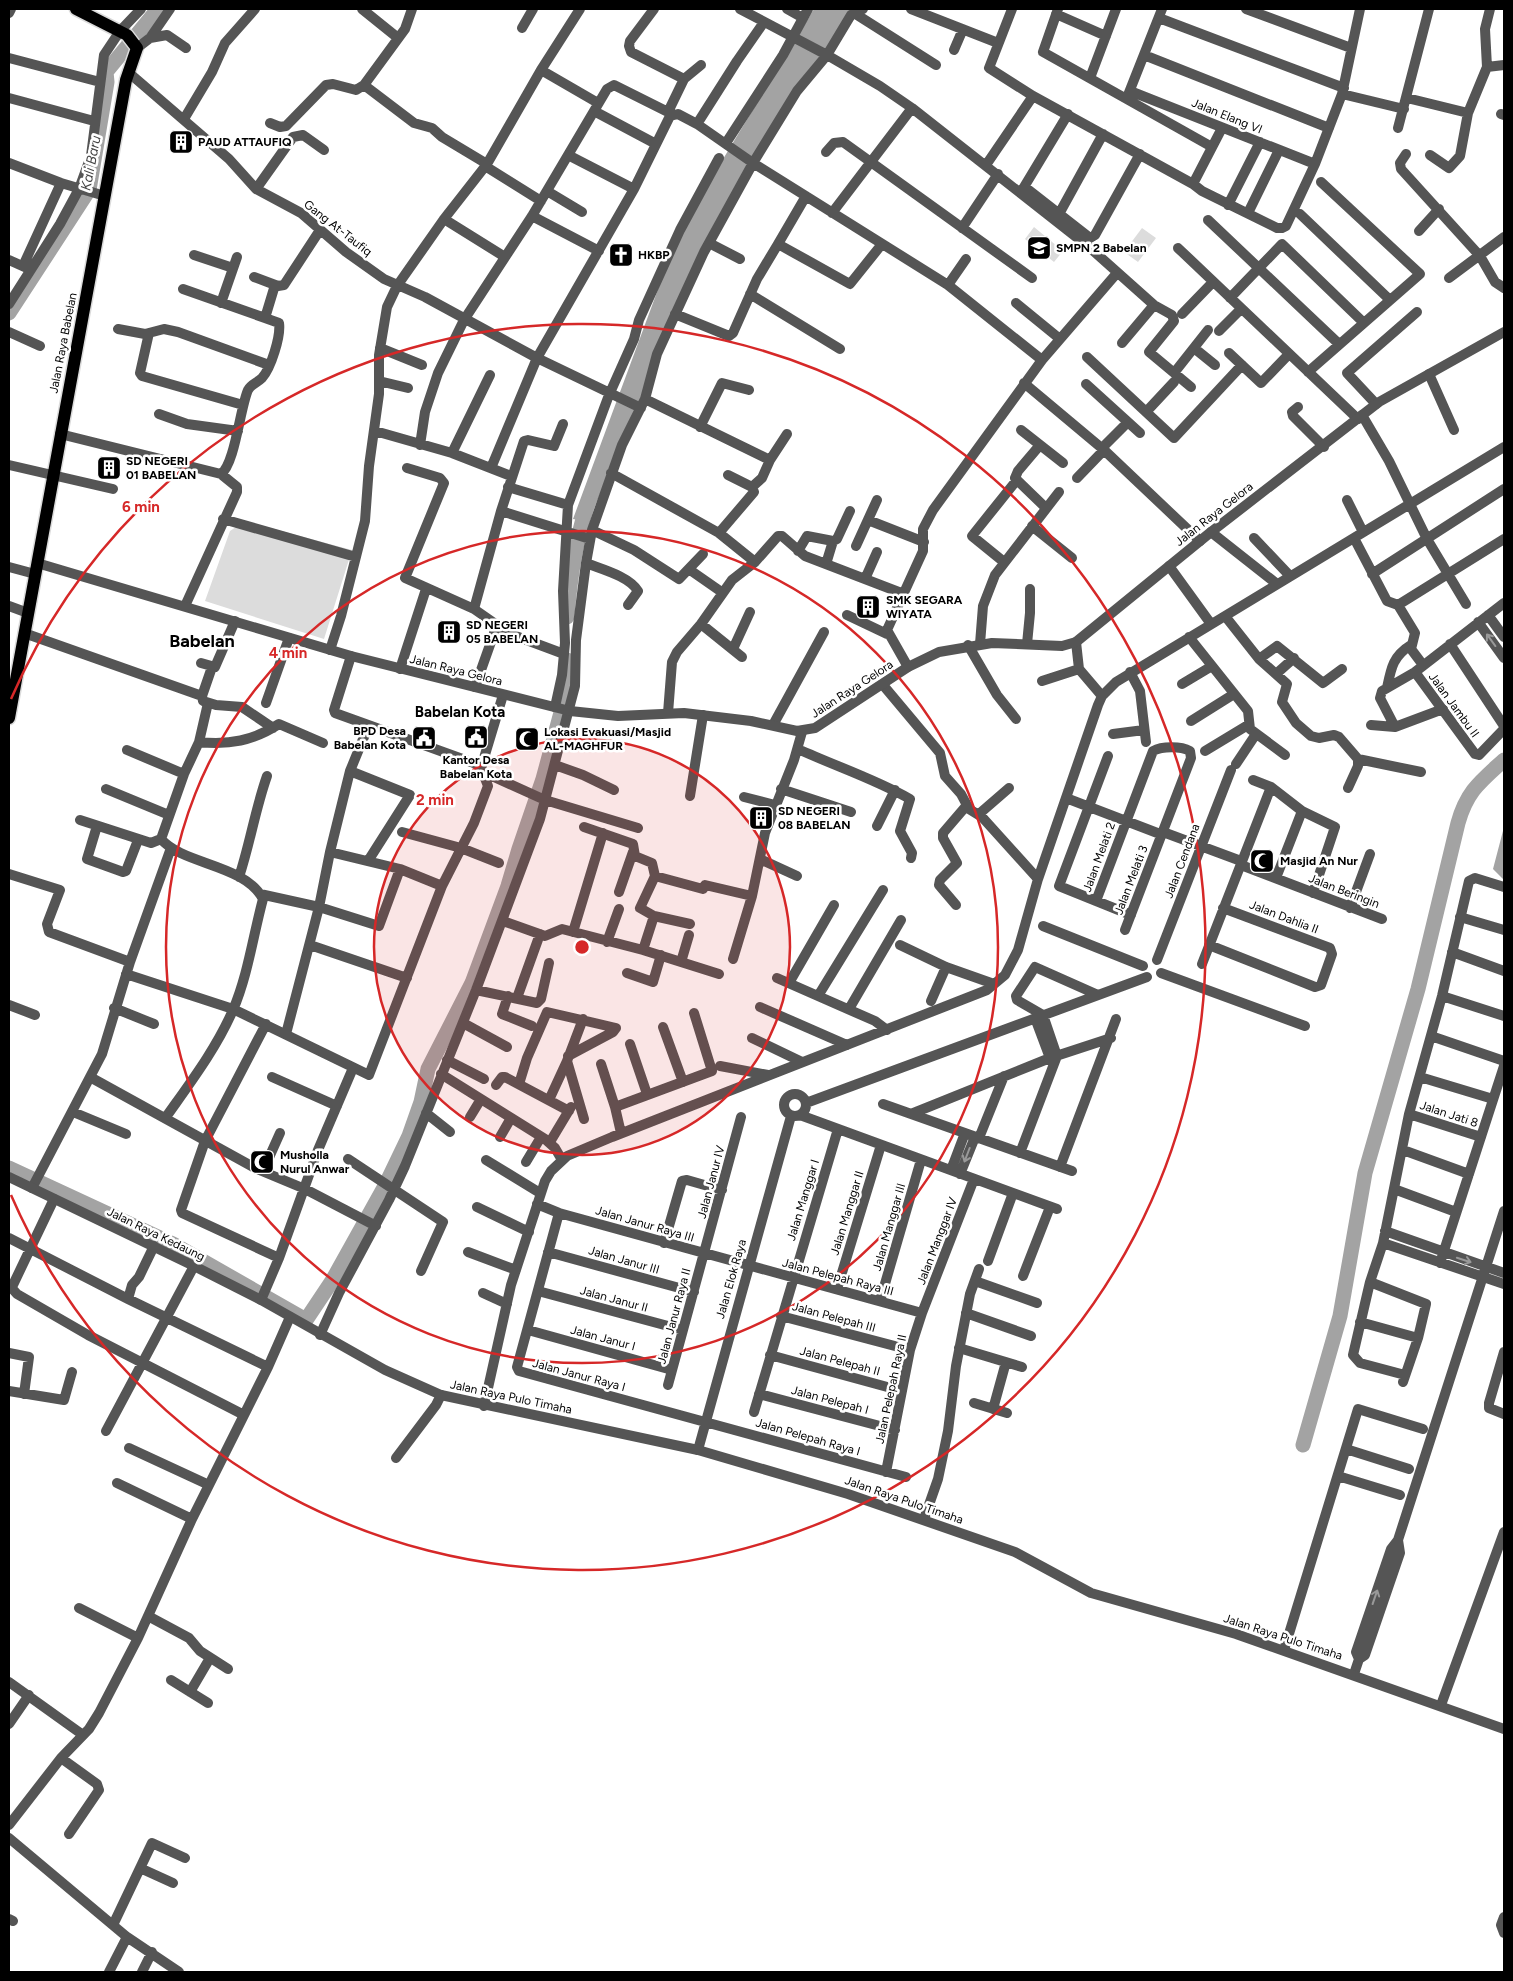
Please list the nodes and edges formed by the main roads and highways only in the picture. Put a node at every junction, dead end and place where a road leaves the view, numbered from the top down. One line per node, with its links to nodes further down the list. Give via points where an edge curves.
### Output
1 (76, 9): 2 (main road, Jalan Raya Babelan, via 130,40 128,72 91,192 60,434)
2 (9, 718)

